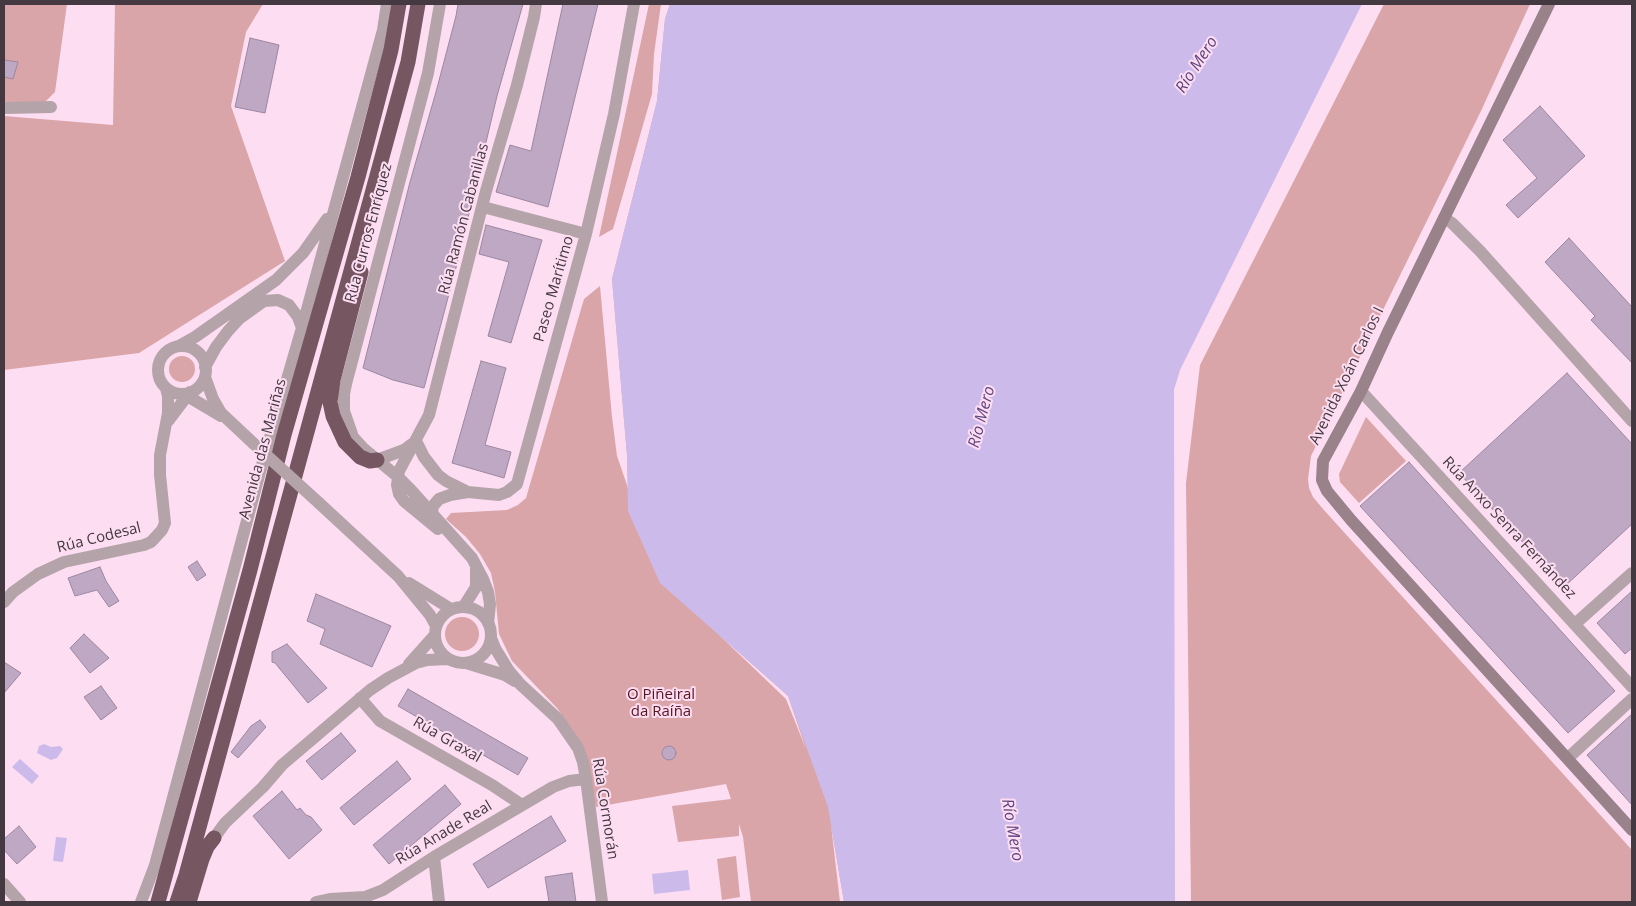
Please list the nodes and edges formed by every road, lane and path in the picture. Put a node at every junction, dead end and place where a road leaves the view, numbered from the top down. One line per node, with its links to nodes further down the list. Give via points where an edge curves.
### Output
1 (387, 4): 10 (street)
2 (399, 4): 56 (highway, Avenida das Mariñas, via 391,50 358,177)
3 (418, 4): 11 (highway, via 408,62)
4 (440, 4): 25 (street, Rúa Curros Enríquez, via 428,73 344,394 344,411 354,437)
5 (536, 4): 12 (street, Rúa Ramón Cabanillas)
6 (634, 4): 14 (street, Paseo Marítimo, via 614,114)
7 (1549, 4): 13 (street, Avenida Xoán Carlos I)
8 (51, 107): 9 (street)
9 (4, 108)
10 (339, 189): 15 (street); 16 (street, via 326,223 290,267)
11 (370, 201): 25 (highway, via 368,241 330,402 345,442 360,457); 57 (highway)
12 (483, 207): 14 (street); 24 (street, Rúa Ramón Cabanillas, via 429,415)
13 (1444, 218): 19 (street, Avenida Xoán Carlos I); 21 (street, via 1480,251)
14 (586, 234): 27 (street, Paseo Marítimo, via 517,484 499,495)
15 (302, 328): 17 (street, via 289,305 278,300 264,301 228,331 216,347); 55 (street, via 155,865)
16 (179, 346): 17 (street, via 199,354); 18 (street, via 167,352 159,363 159,376)
17 (205, 372): 20 (street, via 196,389); 22 (street, via 213,399)
18 (166, 388): 20 (street); 23 (street, Rúa Codesal)
19 (1361, 391): 37 (street, Rúa Anxo Senra Fernández); 47 (street, Avenida Xoán Carlos I, via 1324,461 1322,480 1327,491)
20 (187, 394): 22 (street); 23 (street, Rúa Codesal)
21 (1632, 421)
22 (230, 422): 32 (street, bridge)
23 (166, 425): 33 (street, Rúa Codesal, via 160,455 165,523 156,537 144,545 64,562 38,574)
24 (416, 441): 25 (street, via 404,450); 26 (street, Rúa Ramón Cabanillas); 27 (street, via 438,474)
25 (377, 460): 26 (street, Rúa Curros Enríquez)
26 (398, 477): 28 (street, Rúa Curros Enríquez); 29 (street, via 399,494 404,501)
27 (468, 492): 28 (street, Paseo Marítimo, via 439,499)
28 (432, 513): 29 (street, Rúa Curros Enríquez)
29 (458, 543): 30 (street)
30 (476, 566): 34 (street, via 476,587); 36 (street, via 488,592)
31 (1632, 573): 37 (street)
32 (398, 576): 35 (street); 38 (street, via 430,615)
33 (4, 602)
34 (464, 606): 35 (street); 36 (street, via 479,611)
35 (451, 609): 38 (street, via 441,616)
36 (488, 623): 39 (street)
37 (1575, 624): 44 (street, Rúa Anxo Senra Fernández)
38 (435, 631): 40 (street, via 438,649); 42 (street, via 420,654)
39 (491, 638): 41 (street, via 480,657); 43 (street, Rúa Cormorán)
40 (448, 659): 41 (street); 42 (street, via 427,660)
41 (466, 663): 43 (street, Rúa Cormorán, via 504,675)
42 (403, 669): 45 (street)
43 (520, 684): 48 (street, Rúa Cormorán, via 558,719 569,734 580,755)
44 (1632, 687)
45 (360, 698): 49 (street, Rúa Graxal, via 380,721); 51 (street, via 282,766)
46 (1632, 699): 47 (street)
47 (1568, 758): 50 (street, Avenida Xoán Carlos I)
48 (586, 779): 49 (street, Rúa Anade Real, via 568,780); 61 (street, Rúa Cormorán)
49 (522, 805): 52 (street, Rúa Anade Real)
50 (1632, 830)
51 (214, 838): 58 (highway, via 202,859)
52 (434, 857): 59 (street, Rúa Anade Real, via 383,890 366,897); 60 (street)
53 (4, 884): 54 (street)
54 (20, 902)
55 (141, 902)
56 (158, 902)
57 (177, 902)
58 (189, 902)
59 (316, 902)
60 (439, 902)
61 (602, 902)

